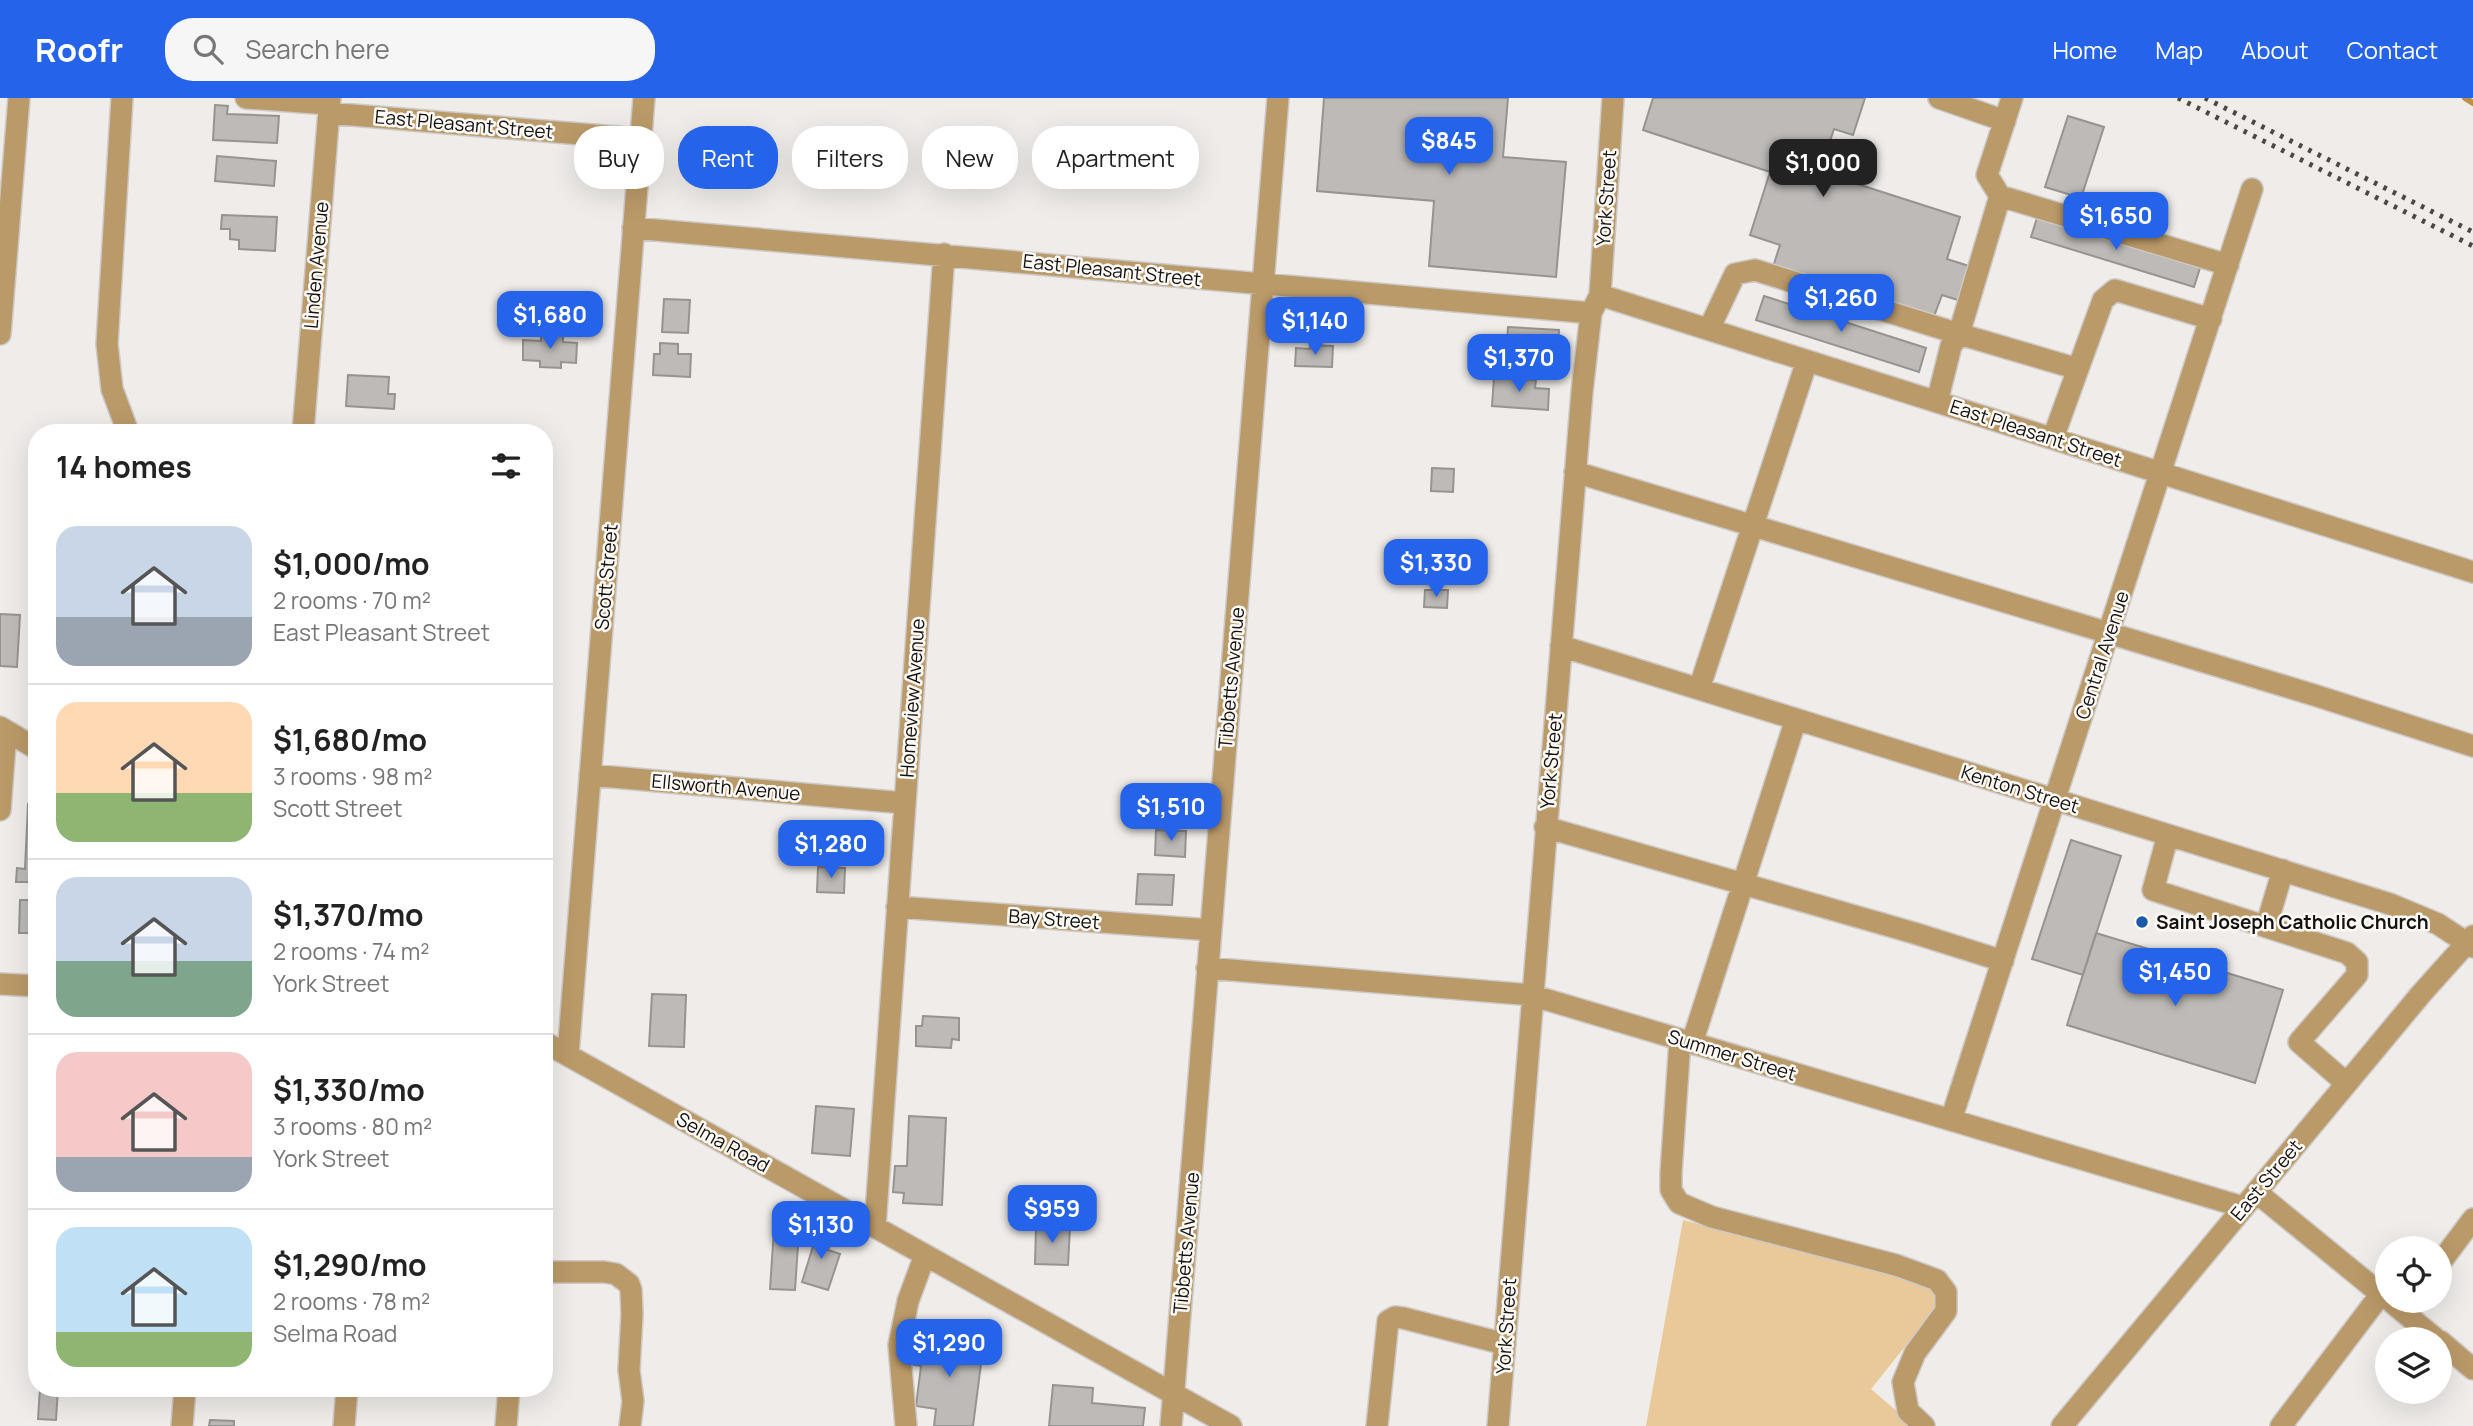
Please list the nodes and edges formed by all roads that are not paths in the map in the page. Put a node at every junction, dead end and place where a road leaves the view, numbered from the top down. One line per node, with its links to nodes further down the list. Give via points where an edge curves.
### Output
1 (19, 98): 23 (street)
2 (122, 98): 28 (street, via 107,344 112,389)
3 (246, 98): 9 (street, East Pleasant Street)
4 (644, 98): 11 (street, Scott Street)
5 (1278, 98): 19 (street, Tibbetts Avenue)
6 (1613, 98): 20 (street, York Street)
7 (1939, 98): 10 (street)
8 (2012, 98): 10 (street)
9 (329, 105): 12 (street, East Pleasant Street); 29 (street, Linden Avenue)
10 (2005, 121): 15 (street, via 1987,175)
11 (641, 126)
12 (574, 132)
13 (636, 189): 16 (street, Scott Street)
14 (2252, 189): 18 (street, Central Avenue)
15 (2000, 196): 18 (street); 24 (street)
16 (633, 228): 17 (street, East Pleasant Street); 42 (street, Scott Street)
17 (944, 254): 19 (street, East Pleasant Street); 44 (street, Homeview Avenue)
18 (2228, 265): 21 (street, Central Avenue)
19 (1263, 285): 20 (street, East Pleasant Street); 52 (street, Tibbetts Avenue)
20 (1595, 304): 22 (street, East Pleasant Street); 31 (street, York Street)
21 (2211, 319): 26 (street, via 2115,290 2103,300); 32 (street, Central Avenue)
22 (1709, 329): 24 (street, via 1735,274 1755,270); 25 (street, East Pleasant Street)
23 (0, 334)
24 (1959, 334): 26 (street); 27 (street, via 1951,346)
25 (1807, 360): 27 (street, East Pleasant Street); 33 (street)
26 (2078, 369): 30 (street)
27 (1937, 402): 30 (street, East Pleasant Street)
28 (125, 424)
29 (304, 424)
30 (2053, 438): 32 (street, East Pleasant Street)
31 (1575, 472): 33 (street); 36 (street, York Street)
32 (2161, 473): 34 (street, East Pleasant Street); 35 (street, Central Avenue)
33 (1752, 525): 35 (street); 37 (street)
34 (2473, 572)
35 (2109, 635): 41 (street); 43 (street, Central Avenue)
36 (1560, 646): 37 (street, Kenton Street); 46 (street, York Street)
37 (1699, 689): 38 (street, Kenton Street)
38 (1796, 719): 43 (street, Kenton Street); 49 (street)
39 (3, 729): 40 (street); 45 (street)
40 (28, 744)
41 (2473, 746)
42 (590, 775): 44 (street, Ellsworth Avenue); 61 (street, Scott Street)
43 (2055, 800): 47 (street, Kenton Street); 54 (street, Central Avenue)
44 (904, 803): 50 (street, Homeview Avenue)
45 (0, 810)
46 (1545, 827): 49 (street); 58 (street, York Street)
47 (2168, 835): 48 (street, Kenton Street); 51 (street, via 2153,890)
48 (2283, 870): 51 (street); 53 (street, Kenton Street, via 2390,904)
49 (1743, 883): 54 (street); 59 (street)
50 (897, 907): 52 (street, Bay Street); 66 (street, Homeview Avenue)
51 (2266, 927): 62 (street, via 2347,953 2357,962 2357,975 2299,1042)
52 (1211, 930): 55 (street, Tibbetts Avenue)
53 (2471, 942): 62 (street, East Street)
54 (2003, 961): 63 (street, Central Avenue)
55 (1208, 968): 58 (street, Summer Street); 77 (street, Tibbetts Avenue)
56 (0, 984): 57 (street)
57 (28, 986)
58 (1531, 995): 59 (street, Summer Street); 74 (street, York Street)
59 (1686, 1041): 63 (street, Summer Street); 90 (street, via 1671,1191 1679,1203 1712,1217 1937,1280 1946,1292 1946,1311 1915,1353 1903,1382 1908,1411)
60 (553, 1047): 61 (street, Selma Road)
61 (568, 1055): 66 (street, Selma Road)
62 (2346, 1083): 64 (street, East Street)
63 (1951, 1120): 64 (street, Summer Street)
64 (2250, 1200): 70 (street, Summer Street); 91 (street, East Street)
65 (2473, 1219): 67 (street)
66 (874, 1227): 68 (street, Selma Road)
67 (2452, 1247)
68 (925, 1255): 77 (street, Selma Road); 85 (street, via 908,1301 900,1345)
69 (553, 1272): 84 (street, via 604,1272 629,1284)
70 (2375, 1288)
71 (2383, 1313): 92 (street)
72 (2408, 1313): 73 (street, Summer Street)
73 (2423, 1327)
74 (1505, 1345): 88 (street, via 1404,1318 1388,1321); 89 (street, York Street)
75 (2452, 1352): 76 (street, Summer Street)
76 (2473, 1369)
77 (1174, 1394): 86 (street, Tibbetts Avenue); 87 (street, Selma Road)
78 (184, 1397): 81 (street)
79 (346, 1397): 82 (street)
80 (508, 1397): 83 (street)
81 (182, 1426)
82 (344, 1426)
83 (506, 1426)
84 (630, 1426)
85 (906, 1426)
86 (1171, 1426)
87 (1231, 1426)
88 (1377, 1426)
89 (1499, 1426)
90 (1924, 1426)
91 (2062, 1426)
92 (2281, 1426)

